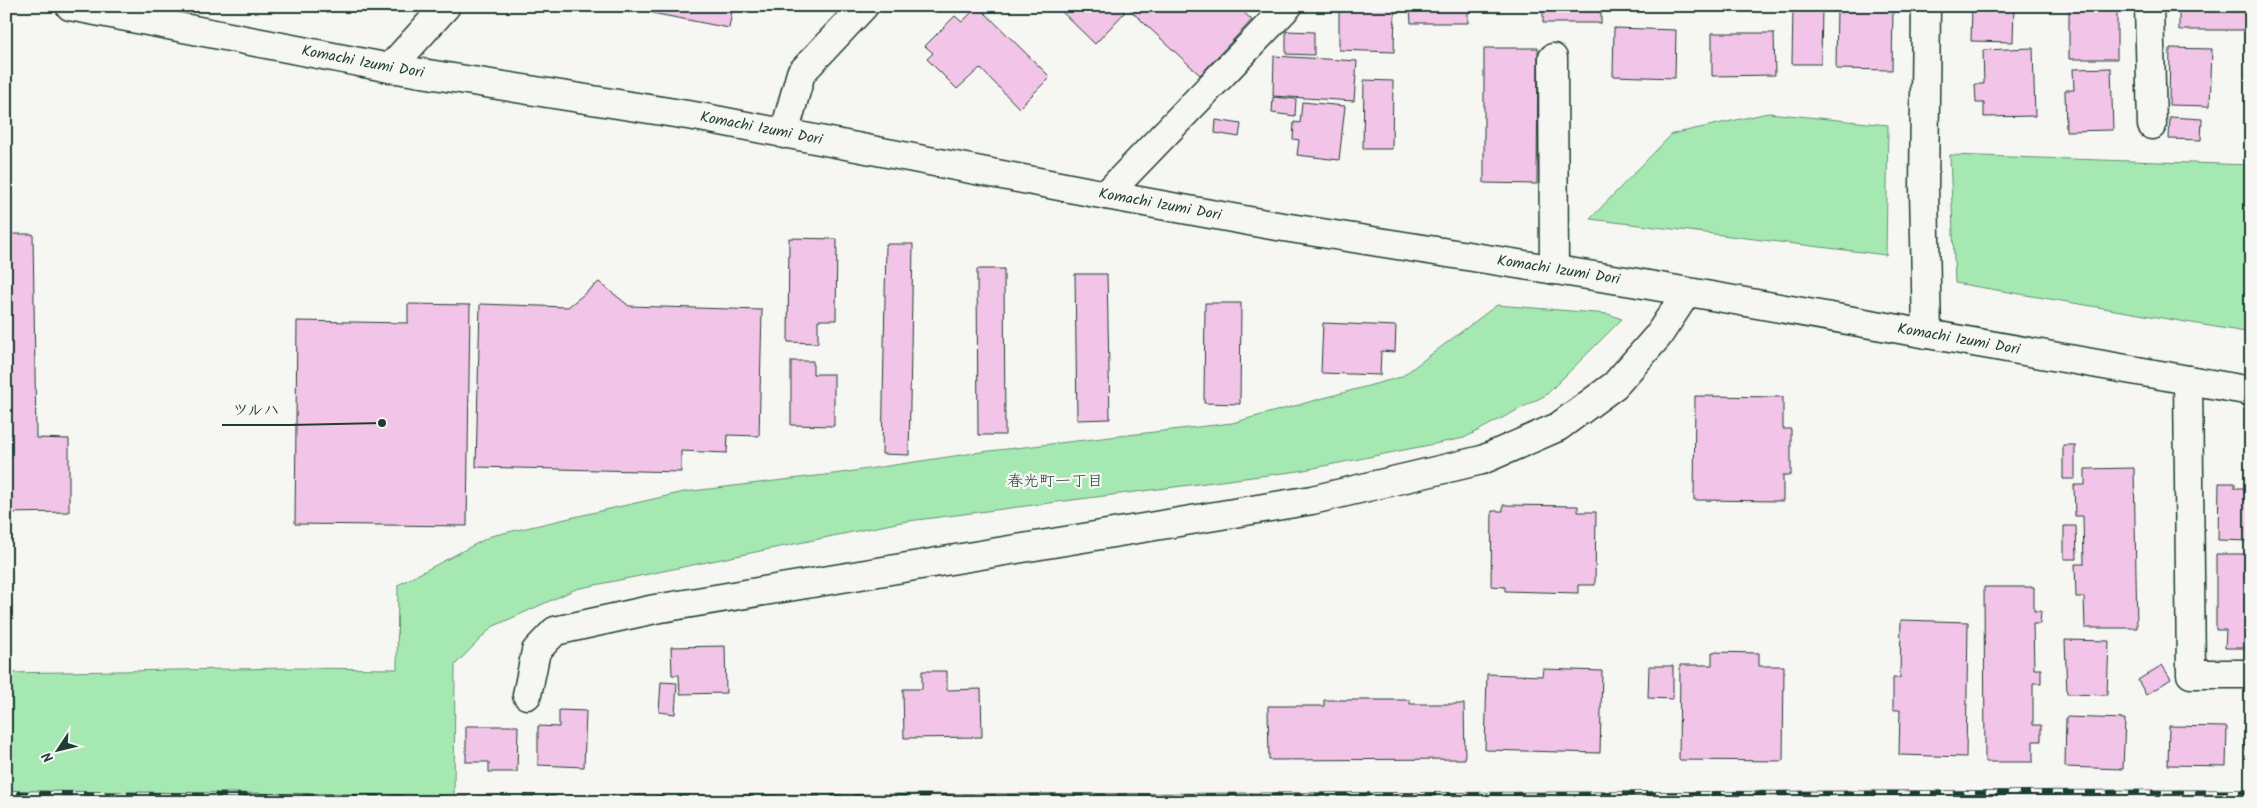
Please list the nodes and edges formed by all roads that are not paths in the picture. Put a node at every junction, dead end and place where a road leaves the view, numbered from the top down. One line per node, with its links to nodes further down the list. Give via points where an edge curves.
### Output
1 (70, 6): 8 (street, Komachi Izumi Dori)
2 (446, 6): 8 (street)
3 (864, 6): 10 (street, via 801,73)
4 (1288, 6): 11 (street)
5 (1926, 6): 14 (street, via 1924,188)
6 (2149, 6): 9 (street)
7 (1553, 58): 12 (street)
8 (390, 68): 10 (street, Komachi Izumi Dori, via 700,117)
9 (2152, 125)
10 (784, 134): 11 (street, Komachi Izumi Dori)
11 (1106, 195): 12 (street, Komachi Izumi Dori)
12 (1554, 270): 13 (street, Komachi Izumi Dori)
13 (1687, 292): 14 (street, Komachi Izumi Dori); 18 (street, via 1658,336 1615,385 1558,427 1482,460 1312,500 655,609 555,631 536,651)
14 (1927, 334): 15 (street, Komachi Izumi Dori)
15 (2188, 380): 16 (street, Komachi Izumi Dori); 17 (street, via 2190,674)
16 (2251, 391)
17 (2251, 674)
18 (527, 695)

